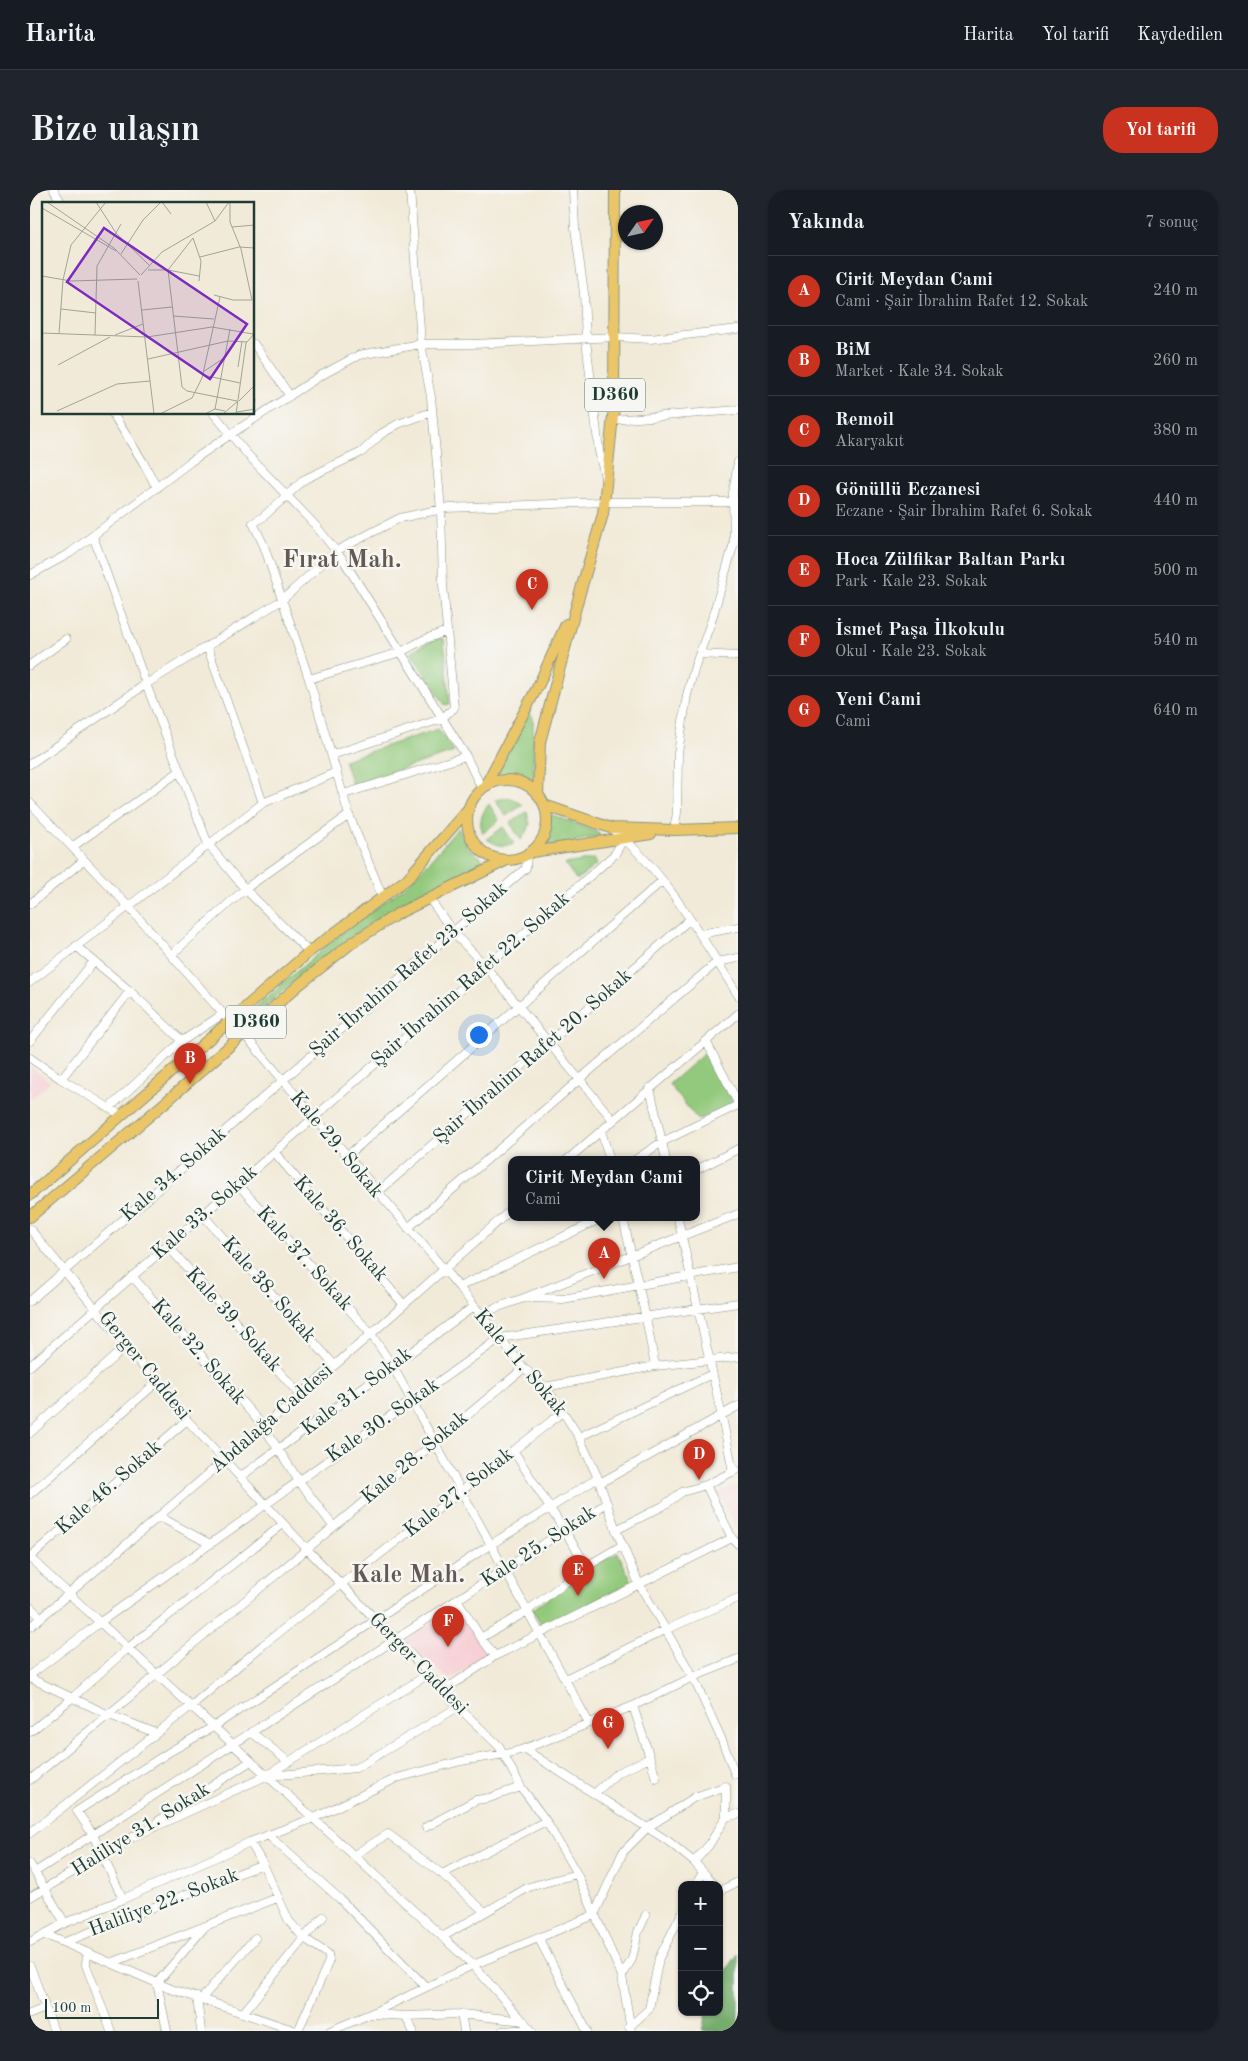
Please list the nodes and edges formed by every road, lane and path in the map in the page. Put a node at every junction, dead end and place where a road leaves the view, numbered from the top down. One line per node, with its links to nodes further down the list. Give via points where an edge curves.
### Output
1 (54, 190): 5 (street)
2 (410, 190): 9 (street)
3 (573, 190): 8 (street)
4 (616, 190): 7 (main road, D360)
5 (61, 202)
6 (738, 329): 7 (street, via 650,339)
7 (615, 337): 8 (street); 16 (main road, D360)
8 (586, 340): 9 (street); 19 (street)
9 (421, 344): 11 (street, via 359,355); 13 (street)
10 (255, 345): 11 (street)
11 (290, 396): 17 (street)
12 (738, 410): 16 (street)
13 (432, 412): 21 (street, via 398,424 362,452 305,479); 24 (street)
14 (114, 415): 20 (street)
15 (215, 415): 17 (street)
16 (613, 420): 19 (main road, D360)
17 (231, 434): 20 (street); 21 (street)
18 (738, 462): 23 (street)
19 (606, 484): 22 (main road, D360)
20 (157, 488): 25 (street)
21 (286, 496): 26 (street); 29 (street, via 253,523)
22 (604, 502): 23 (street); 24 (street); 28 (main road, D360)
23 (736, 502): 34 (street, via 734,543)
24 (441, 510): 26 (street, via 400,518); 30 (street)
25 (93, 536): 27 (street, via 70,553); 38 (street)
26 (336, 551): 29 (street); 33 (street)
27 (31, 573)
28 (579, 596): 45 (main road, D360); 47 (main road, D360, via 540,742)
29 (282, 600): 32 (street); 37 (street)
30 (447, 631): 33 (street); 39 (street, via 454,708)
31 (66, 639): 36 (street)
32 (207, 646): 38 (street); 49 (street)
33 (401, 652): 37 (street); 39 (street)
34 (700, 654): 35 (street); 55 (street, via 687,695 678,753)
35 (738, 656)
36 (30, 665)
37 (309, 679): 40 (street)
38 (146, 684): 42 (street); 43 (street)
39 (441, 718): 40 (street); 41 (street)
40 (332, 755): 44 (street)
41 (466, 756): 45 (street); 46 (street)
42 (30, 764)
43 (180, 771): 57 (street); 58 (street)
44 (337, 772): 46 (street); 49 (street)
45 (484, 788): 47 (main road, via 496,782 513,781 530,787); 51 (main road, via 476,794)
46 (344, 794): 52 (street)
47 (538, 795): 50 (main road)
48 (30, 803): 58 (street, Kale 29. Sokak)
49 (263, 803): 57 (street)
50 (544, 805): 53 (main road); 59 (main road, via 547,826 539,844)
51 (469, 808): 61 (main road, via 468,829 478,848 495,859); 64 (main road, D360, via 407,879)
52 (349, 815): 63 (street); 64 (street)
53 (610, 828): 55 (main road); 56 (street)
54 (738, 828): 55 (main road)
55 (674, 830): 56 (main road)
56 (624, 838): 59 (main road); 62 (street); 78 (street, Şair İbrahim Rafet 22. Sokak, via 615,854)
57 (208, 844): 63 (street); 67 (street)
58 (72, 847): 60 (street, Kale 29. Sokak)
59 (530, 854): 61 (main road); 70 (street, Şair İbrahim Rafet 23. Sokak, via 526,868)
60 (84, 860): 66 (street); 67 (street, Kale 29. Sokak)
61 (506, 861): 65 (main road, D360)
62 (662, 881): 68 (street); 82 (street)
63 (245, 889): 73 (street); 74 (street)
64 (383, 898): 73 (main road, D360)
65 (429, 898): 70 (street); 85 (main road, D360, via 352,942)
66 (30, 904)
67 (128, 906): 72 (street); 74 (street, Kale 29. Sokak)
68 (689, 920): 71 (street); 89 (street, Şair İbrahim Rafet 20. Sokak)
69 (738, 927): 71 (street)
70 (453, 932): 78 (street); 93 (street, Şair İbrahim Rafet 23. Sokak)
71 (700, 934): 77 (street)
72 (76, 946): 76 (street); 79 (street)
73 (309, 952): 84 (main road, D360)
74 (171, 955): 84 (street, Kale 29. Sokak)
75 (738, 958): 77 (street)
76 (94, 961): 80 (street); 86 (street)
77 (717, 962): 81 (street); 91 (street)
78 (486, 967): 82 (street); 98 (street, Şair İbrahim Rafet 22. Sokak)
79 (30, 982)
80 (130, 991): 87 (street); 92 (street)
81 (738, 995)
82 (518, 1006): 89 (street); 108 (street)
83 (738, 1014): 88 (street)
84 (227, 1017): 85 (street, Kale 29. Sokak); 87 (street); 97 (main road, D360)
85 (243, 1033): 93 (street, Kale 29. Sokak); 116 (main road, D360)
86 (30, 1041)
87 (182, 1041): 96 (street)
88 (706, 1041): 94 (street); 95 (street)
89 (549, 1043): 91 (street); 111 (street, Şair İbrahim Rafet 20. Sokak)
90 (30, 1058): 92 (street)
91 (580, 1078): 99 (street); 121 (street)
92 (61, 1079): 96 (street)
93 (282, 1081): 98 (street, Kale 29. Sokak); 127 (street, Kale 34. Sokak)
94 (650, 1088): 99 (street); 101 (street)
95 (738, 1104): 101 (street)
96 (110, 1108): 97 (street)
97 (121, 1115): 112 (main road, D360)
98 (314, 1119): 103 (street, Kale 33. Sokak); 108 (street, Kale 29. Sokak)
99 (613, 1120): 100 (street)
100 (601, 1131): 104 (street); 105 (street)
101 (662, 1142): 106 (street); 107 (street)
102 (738, 1149): 109 (street)
103 (275, 1153): 110 (street, Kale 33. Sokak); 134 (street, Kale 36. Sokak)
104 (572, 1156)
105 (609, 1156)
106 (641, 1156)
107 (665, 1156)
108 (346, 1157): 111 (street, Kale 29. Sokak)
109 (700, 1168)
110 (238, 1183): 115 (street, Kale 33. Sokak); 141 (street, Kale 37. Sokak)
111 (377, 1193): 121 (street, Kale 29. Sokak)
112 (30, 1195)
113 (508, 1212): 126 (street, Abdalağa Caddesi)
114 (738, 1214): 122 (street)
115 (203, 1215): 123 (street, Kale 33. Sokak); 146 (street, Kale 38. Sokak)
116 (30, 1217)
117 (596, 1221): 131 (street)
118 (624, 1221): 124 (street)
119 (679, 1221): 122 (street)
120 (30, 1228): 127 (street, Gerger Caddesi)
121 (408, 1228): 126 (street, Kale 29. Sokak)
122 (682, 1236): 124 (street); 129 (street)
123 (167, 1246): 128 (street, Kale 33. Sokak); 154 (street, Kale 39. Sokak)
124 (631, 1255): 130 (street); 132 (street)
125 (738, 1267): 129 (street)
126 (442, 1269): 131 (street, Kale 11. Sokak); 134 (street, Abdalağa Caddesi)
127 (66, 1270): 133 (street, Kale 34. Sokak); 137 (street, Gerger Caddesi)
128 (132, 1276): 137 (street, Kale 33. Sokak); 160 (street, Kale 32. Sokak)
129 (690, 1276): 130 (street); 138 (street)
130 (639, 1284): 132 (street, via 563,1299); 140 (street)
131 (459, 1287): 136 (street, Kale 11. Sokak)
132 (524, 1298): 139 (street)
133 (30, 1301)
134 (404, 1304): 141 (street, Abdalağa Caddesi)
135 (738, 1304): 138 (street)
136 (473, 1307): 139 (street, Kale 11. Sokak); 147 (street, Kale 31. Sokak)
137 (97, 1308): 143 (street, Gerger Caddesi); 148 (street, Kale 33. Sokak)
138 (697, 1309): 140 (street); 145 (street)
139 (479, 1314): 142 (street, Kale 11. Sokak)
140 (646, 1318): 142 (street); 149 (street)
141 (371, 1334): 146 (street, Abdalağa Caddesi); 147 (street, Kale 37. Sokak)
142 (500, 1338): 150 (street, Kale 11. Sokak); 155 (street, Kale 30. Sokak)
143 (127, 1345): 152 (street, Gerger Caddesi); 161 (street)
144 (738, 1357): 145 (street)
145 (709, 1361): 149 (street); 151 (street)
146 (334, 1365): 154 (street, Abdalağa Caddesi)
147 (392, 1365): 155 (street, Kale 37. Sokak); 164 (street, Kale 31. Sokak)
148 (30, 1366)
149 (655, 1366): 153 (street)
150 (524, 1368): 153 (street, Kale 11. Sokak); 163 (street, Kale 28. Sokak)
151 (712, 1374): 158 (street); 162 (street)
152 (157, 1382): 159 (street, Gerger Caddesi); 173 (street)
153 (545, 1386): 157 (street, Kale 11. Sokak)
154 (300, 1394): 160 (street, Abdalağa Caddesi)
155 (411, 1401): 163 (street, Kale 37. Sokak); 170 (street, Kale 30. Sokak)
156 (738, 1406): 158 (street)
157 (563, 1412): 162 (street, Kale 11. Sokak); 165 (street, Kale 27. Sokak)
158 (722, 1414): 167 (street); 169 (street)
159 (187, 1420): 166 (street, Gerger Caddesi); 187 (street, Kale 46. Sokak)
160 (262, 1426): 164 (street, Kale 32. Sokak); 166 (street, Abdalağa Caddesi)
161 (30, 1433)
162 (579, 1437): 169 (street, Kale 11. Sokak)
163 (433, 1443): 172 (street, Kale 37. Sokak); 179 (street, Kale 28. Sokak)
164 (278, 1450): 168 (street, Kale 31. Sokak); 170 (street, Kale 32. Sokak)
165 (513, 1450): 172 (street, Kale 27. Sokak); 176 (street)
166 (225, 1460): 168 (street, Gerger Caddesi); 177 (street, Abdalağa Caddesi)
167 (736, 1471): 171 (street)
168 (240, 1477): 174 (street, Gerger Caddesi)
169 (599, 1480): 175 (street, Kale 11. Sokak); 176 (street)
170 (298, 1481): 174 (street, Kale 30. Sokak); 179 (street, Kale 32. Sokak)
171 (706, 1485): 180 (street, via 682,1492 663,1506); 182 (street)
172 (460, 1493): 184 (street, Kale 37. Sokak); 191 (street, Kale 27. Sokak)
173 (30, 1494)
174 (266, 1504): 178 (street, Gerger Caddesi); 183 (street, Kale 30. Sokak)
175 (607, 1504): 180 (street, Kale 11. Sokak); 181 (street, Kale 25. Sokak)
176 (550, 1508): 181 (street); 184 (street)
177 (160, 1517): 183 (street); 192 (street, Abdalağa Caddesi)
178 (283, 1524): 186 (street, Gerger Caddesi); 205 (street)
179 (333, 1526): 186 (street, Kale 28. Sokak)
180 (616, 1530): 185 (street, Kale 11. Sokak)
181 (563, 1531): 188 (street); 189 (street, Kale 25. Sokak)
182 (735, 1541): 190 (street)
183 (210, 1544): 199 (street, Kale 30. Sokak)
184 (490, 1545): 189 (street, Kale 37. Sokak); 198 (street)
185 (622, 1545): 188 (street); 190 (street, Kale 11. Sokak)
186 (306, 1548): 191 (street, Gerger Caddesi); 208 (street, Kale 28. Sokak)
187 (30, 1557): 192 (street)
188 (586, 1566): 196 (street)
189 (504, 1568): 194 (street, Kale 25. Sokak); 196 (street, Kale 37. Sokak)
190 (639, 1584): 201 (street, Kale 11. Sokak); 202 (street)
191 (342, 1586): 198 (street, Gerger Caddesi); 215 (street, Kale 27. Sokak, via 263,1645)
192 (68, 1593): 197 (street, Abdalağa Caddesi); 199 (street)
193 (738, 1598): 201 (street)
194 (457, 1600): 203 (street, Kale 25. Sokak); 204 (street)
195 (30, 1607): 197 (street)
196 (527, 1611): 202 (street, Kale 37. Sokak); 204 (street)
197 (41, 1617): 200 (street, Abdalağa Caddesi)
198 (376, 1620): 203 (street, Gerger Caddesi); 220 (street)
199 (99, 1623): 205 (street); 210 (street, Kale 30. Sokak)
200 (30, 1627)
201 (665, 1630): 211 (street, Kale 11. Sokak); 212 (street)
202 (540, 1634): 206 (street); 212 (street, Kale 37. Sokak)
203 (396, 1638): 209 (street, Gerger Caddesi); 222 (street, Kale 25. Sokak)
204 (481, 1638): 206 (street)
205 (128, 1648): 208 (street); 214 (street)
206 (495, 1656): 213 (street)
207 (738, 1659): 211 (street)
208 (156, 1674): 215 (street); 218 (street, Kale 28. Sokak)
209 (427, 1675): 213 (street, Gerger Caddesi); 229 (street)
210 (30, 1676): 214 (street)
211 (693, 1678): 216 (street); 230 (street, Kale 11. Sokak)
212 (565, 1679): 219 (street, Kale 37. Sokak)
213 (443, 1691): 217 (street, Gerger Caddesi)
214 (72, 1698): 218 (street); 221 (street)
215 (191, 1706): 220 (street); 223 (street, Kale 27. Sokak)
216 (633, 1706): 219 (street); 227 (street)
217 (458, 1707): 226 (street, Gerger Caddesi); 231 (street, via 356,1768)
218 (106, 1714): 223 (street); 233 (street, Kale 28. Sokak)
219 (589, 1723): 225 (street)
220 (214, 1727): 224 (street); 238 (street)
221 (30, 1732)
222 (251, 1732): 224 (street, Kale 25. Sokak); 229 (street)
223 (156, 1733): 237 (street, Kale 27. Sokak)
224 (232, 1744): 228 (street); 246 (street, Kale 25. Sokak)
225 (524, 1749): 226 (street); 236 (street)
226 (505, 1754): 235 (street, Gerger Caddesi); 241 (street, via 461,1761 397,1778)
227 (650, 1758): 232 (street); 236 (street, via 616,1773)
228 (251, 1761): 231 (street); 248 (street, Haliliye 31. Sokak)
229 (290, 1762): 231 (street)
230 (737, 1772): 234 (street)
231 (266, 1776): 241 (street); 248 (street)
232 (656, 1778)
233 (30, 1780)
234 (726, 1786): 240 (street); 244 (street, via 694,1797)
235 (521, 1787): 242 (street, Gerger Caddesi); 243 (street, via 476,1800)
236 (594, 1794): 244 (street)
237 (70, 1801): 238 (street); 245 (street, Kale 27. Sokak)
238 (77, 1811): 246 (street)
239 (738, 1814): 240 (street)
240 (726, 1817): 252 (street)
241 (314, 1818): 247 (street); 250 (street)
242 (546, 1821): 257 (street); 258 (street, Gerger Caddesi)
243 (426, 1827)
244 (647, 1828): 252 (street); 268 (street, via 623,1852)
245 (30, 1833)
246 (93, 1835): 251 (street); 255 (street, Kale 25. Sokak)
247 (268, 1835): 249 (street); 287 (street, via 340,1899)
248 (135, 1836): 251 (street, Haliliye 31. Sokak)
249 (250, 1842): 254 (street); 266 (street)
250 (354, 1855): 257 (street, via 388,1834); 275 (street)
251 (103, 1856): 263 (street, Haliliye 31. Sokak); 266 (street)
252 (694, 1862): 256 (street)
253 (30, 1864): 255 (street)
254 (263, 1864): 265 (street); 280 (street, Haliliye 22. Sokak)
255 (35, 1872): 263 (street)
256 (703, 1872): 259 (street); 260 (street)
257 (442, 1874): 267 (street)
258 (577, 1874): 267 (street, via 529,1887); 268 (street, Gerger Caddesi)
259 (698, 1881)
260 (711, 1881)
261 (738, 1882): 262 (street)
262 (723, 1887)
263 (45, 1888): 264 (street, Haliliye 31. Sokak); 272 (street)
264 (30, 1898)
265 (278, 1898): 273 (street); 278 (street, via 289,1921)
266 (123, 1899): 272 (street)
267 (486, 1912): 275 (street)
268 (594, 1915): 276 (street); 285 (street, Gerger Caddesi)
269 (646, 1915): 285 (street, via 632,1959)
270 (323, 1917): 278 (street)
271 (678, 1921): 297 (street, via 659,1958 649,2009)
272 (65, 1923): 274 (street)
273 (205, 1926): 282 (street); 286 (street)
274 (44, 1934): 279 (street); 280 (street)
275 (442, 1937): 284 (street)
276 (538, 1937): 284 (street); 308 (street)
277 (255, 1938): 288 (street)
278 (304, 1938): 290 (street); 303 (street, via 328,1954 330,1961)
279 (30, 1942)
280 (65, 1942): 281 (street)
281 (87, 1953): 282 (street); 300 (street, via 86,1965)
282 (111, 1963): 286 (street)
283 (30, 1966): 289 (street)
284 (474, 1966): 287 (street); 295 (street)
285 (622, 1976): 297 (street, Gerger Caddesi)
286 (156, 1982): 288 (street); 301 (street)
287 (426, 1987): 292 (street)
288 (199, 1998): 290 (street); 302 (street)
289 (45, 2008): 291 (street); 299 (street)
290 (243, 2013): 303 (street)
291 (30, 2014)
292 (370, 2014): 294 (street); 296 (street)
293 (461, 2014): 294 (street); 295 (street); 306 (street)
294 (406, 2016): 305 (street)
295 (524, 2020): 298 (street)
296 (351, 2027): 304 (street)
297 (630, 2029)
298 (531, 2030): 307 (street)
299 (54, 2031)
300 (111, 2031)
301 (167, 2031)
302 (201, 2031)
303 (297, 2031)
304 (330, 2031)
305 (413, 2031)
306 (464, 2031)
307 (502, 2031)
308 (587, 2031)

